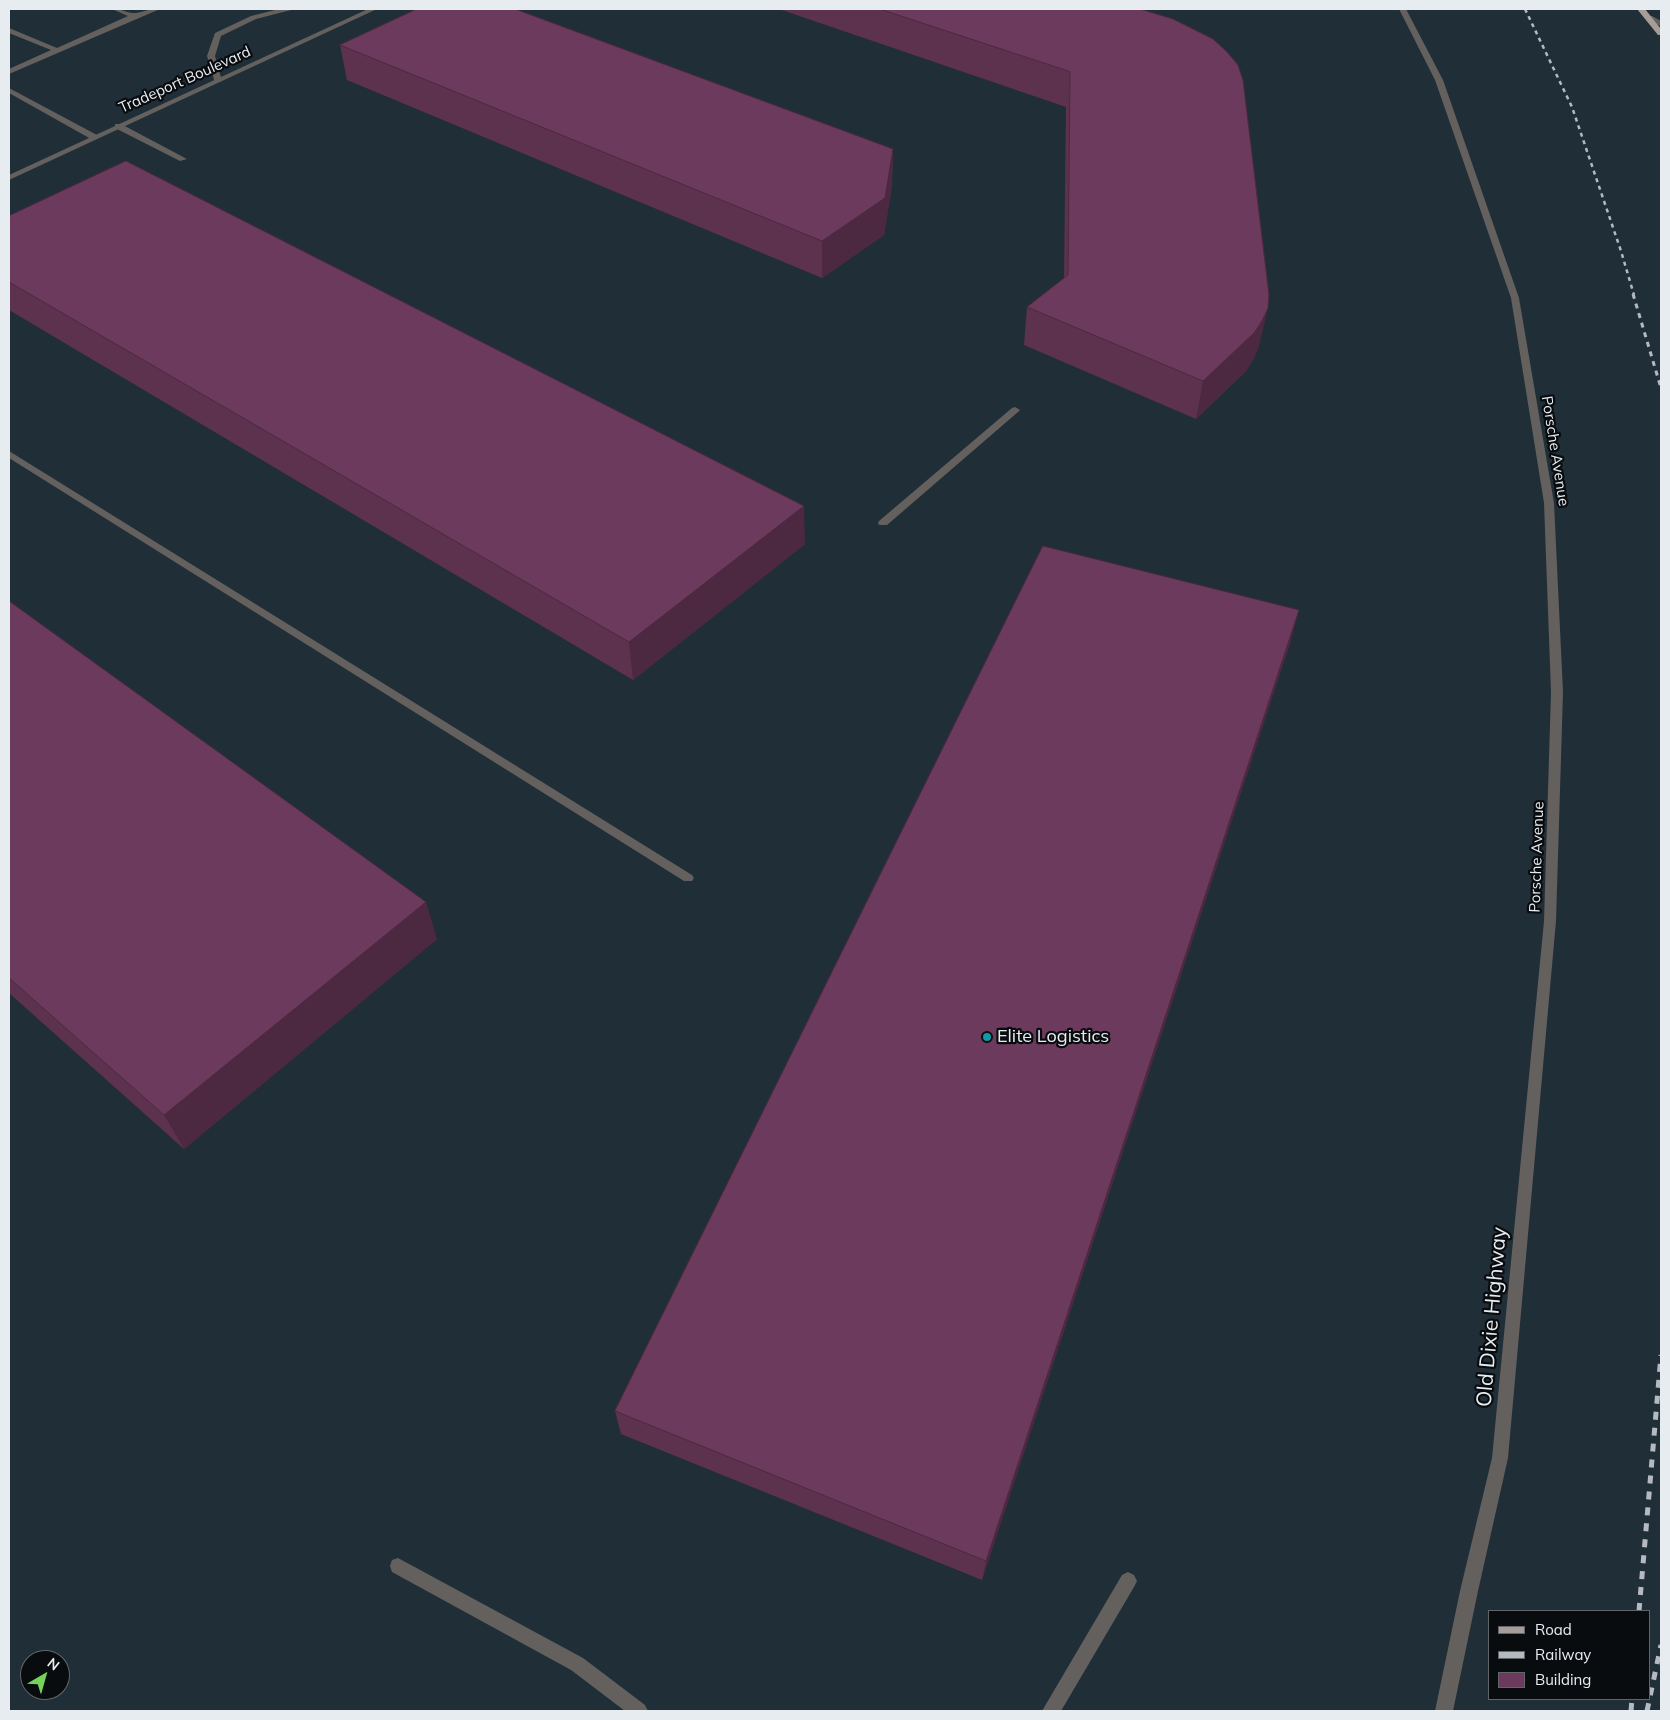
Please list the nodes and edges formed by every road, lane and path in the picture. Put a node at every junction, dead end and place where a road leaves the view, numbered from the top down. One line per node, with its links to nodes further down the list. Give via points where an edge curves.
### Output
1 (116, 9): 7 (street)
2 (156, 9): 7 (street)
3 (292, 9): 14 (street, via 243,20 218,34 211,56)
4 (373, 9): 14 (street, Tradeport Boulevard)
5 (1402, 9): 24 (street, Porsche Avenue, via 1439,80 1515,298 1547,493 1557,692)
6 (1641, 9): 8 (main road)
7 (134, 16): 12 (street)
8 (1649, 18): 9 (street); 11 (main road)
9 (1661, 24)
10 (9, 30): 12 (street)
11 (1661, 33)
12 (56, 50): 13 (street)
13 (9, 72)
14 (218, 81): 16 (street, Tradeport Boulevard)
15 (9, 90): 17 (street)
16 (118, 126): 17 (street, Tradeport Boulevard); 18 (street)
17 (94, 137): 19 (street, Tradeport Boulevard)
18 (183, 159)
19 (9, 178)
20 (1015, 410): 22 (street)
21 (9, 454): 23 (street)
22 (883, 523)
23 (688, 878)
24 (1550, 921): 29 (street, Old Dixie Highway, via 1500,1458)
25 (398, 1566): 27 (street, via 577,1664)
26 (1128, 1581): 28 (street)
27 (639, 1711)
28 (1051, 1711)
29 (1444, 1711)

